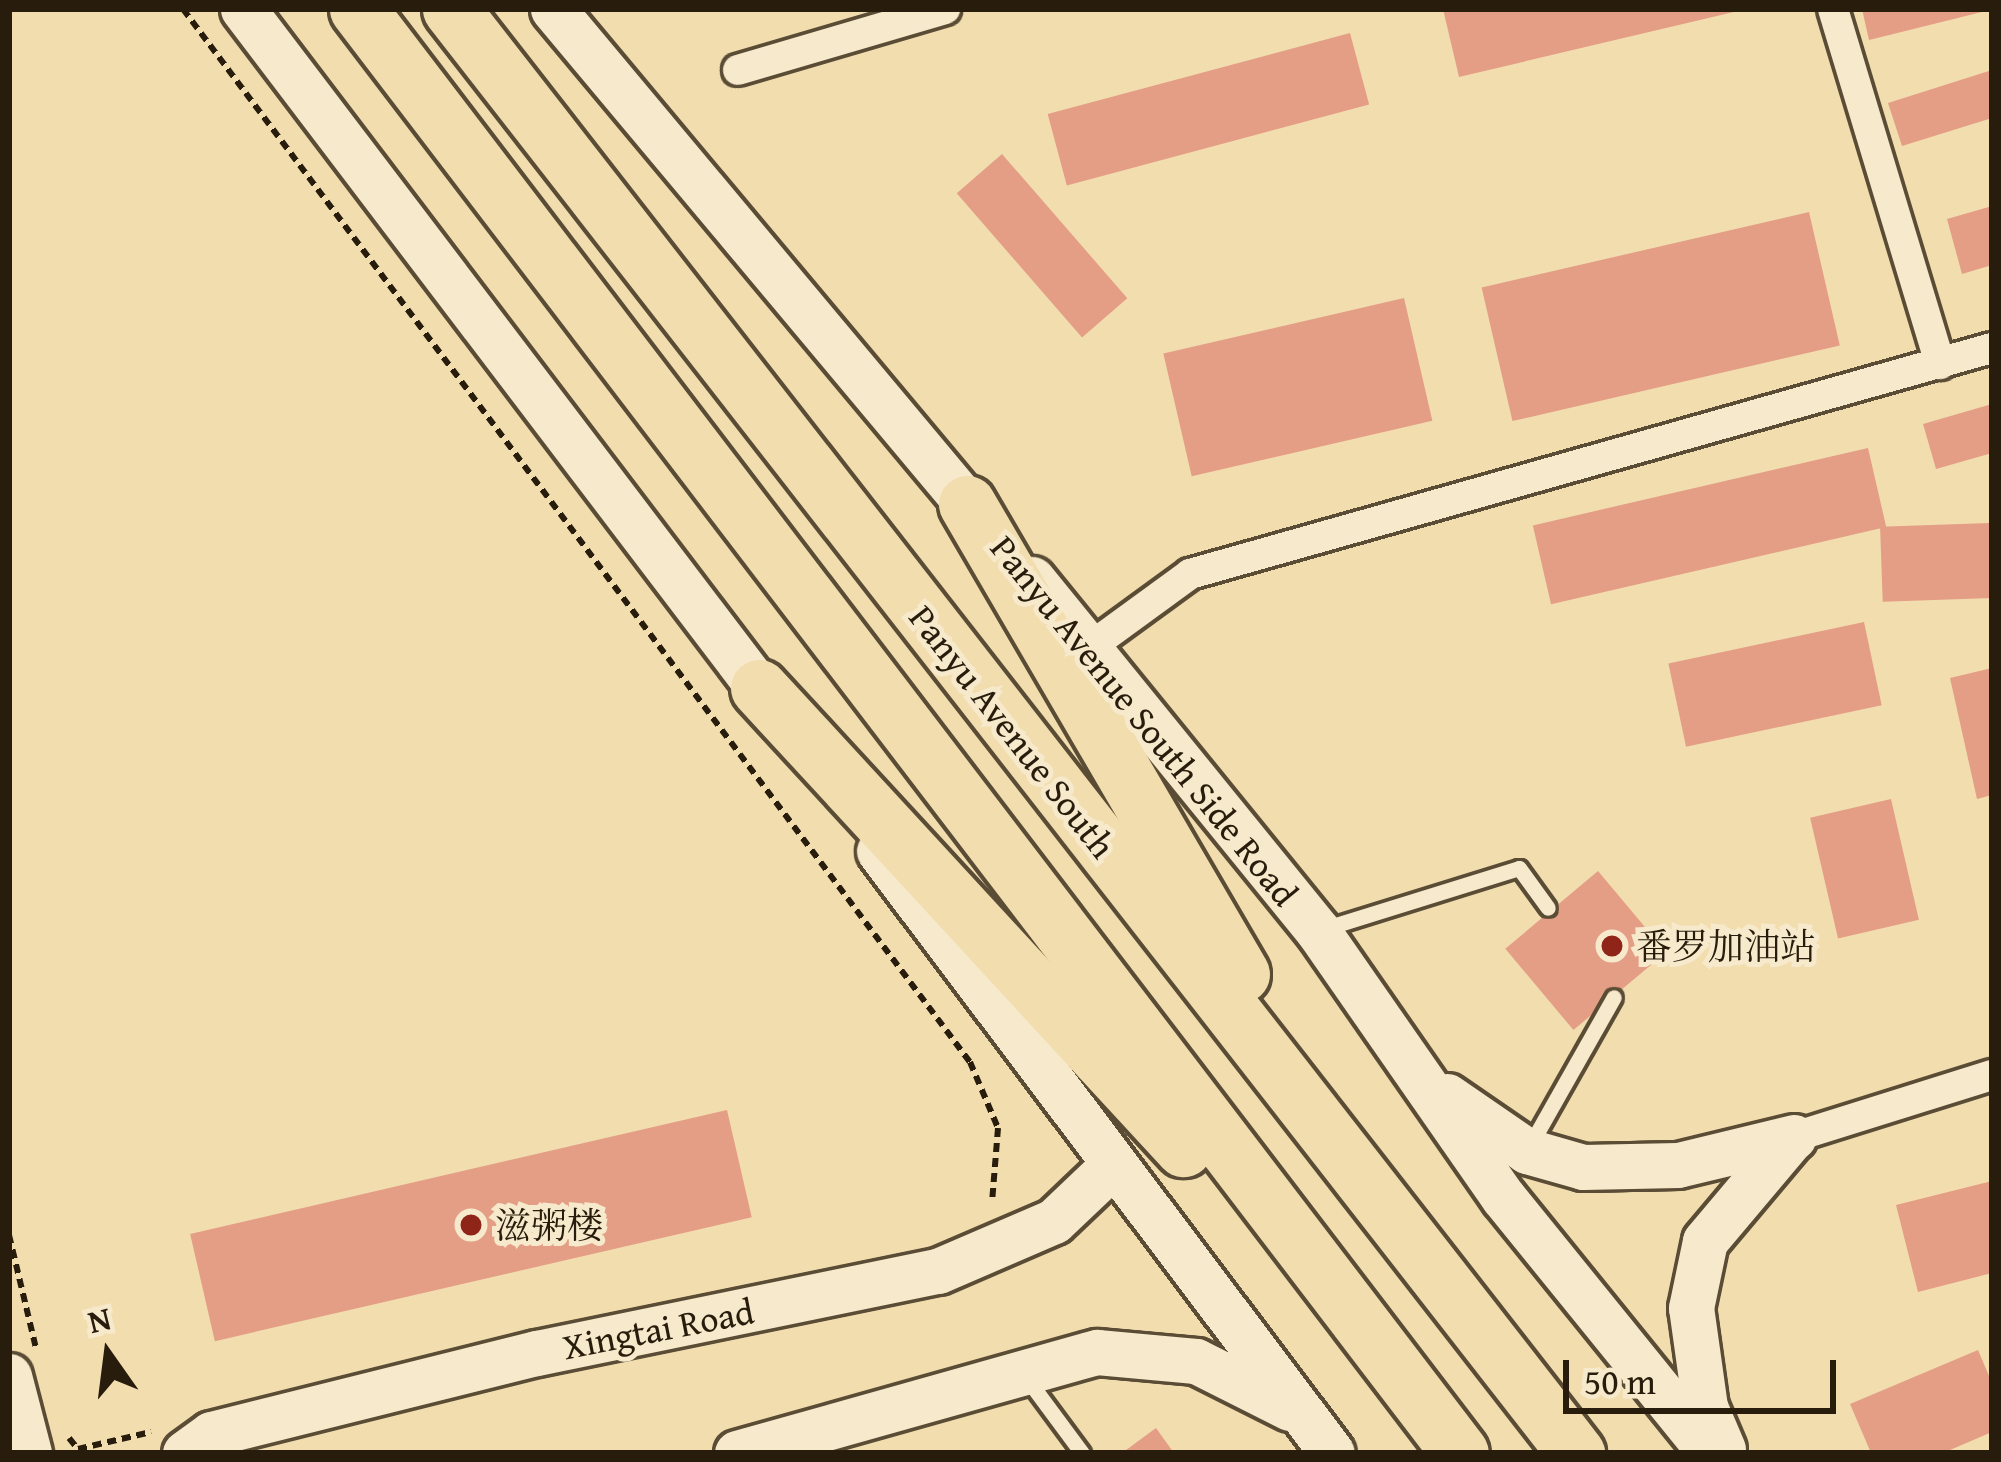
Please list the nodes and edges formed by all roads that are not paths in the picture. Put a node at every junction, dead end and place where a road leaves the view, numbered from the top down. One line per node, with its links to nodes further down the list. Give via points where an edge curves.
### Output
1 (243, 9): 12 (main road)
2 (358, 9): 32 (highway)
3 (451, 9): 21 (highway, Panyu Avenue South, via 632,254)
4 (553, 9): 10 (main road, Panyu Avenue South Side Road)
5 (945, 9): 7 (street)
6 (1833, 9): 9 (street)
7 (738, 70)
8 (1992, 348): 9 (street)
9 (1940, 364): 11 (street, via 1190,574)
10 (967, 504): 11 (main road, Panyu Avenue South Side Road); 21 (highway)
11 (1090, 647): 14 (main road, Panyu Avenue South Side Road)
12 (759, 688): 20 (main road); 32 (highway)
13 (1549, 908): 14 (lane, via 1519,868)
14 (1318, 931): 17 (main road, Panyu Avenue South Side Road)
15 (1614, 997): 19 (lane)
16 (1992, 1076): 18 (street)
17 (1423, 1080): 19 (main road); 22 (main road, Panyu Avenue South Side Road)
18 (1794, 1137): 19 (main road, via 1678,1165 1582,1167); 35 (main road, via 1705,1241 1691,1308 1705,1406)
19 (1527, 1151): 22 (lane)
20 (1112, 1166): 25 (main road); 27 (main road, Xingtai Road, via 1054,1221 938,1271 537,1353)
21 (1355, 1169): 33 (highway, Panyu Avenue South)
22 (1503, 1197): 34 (main road, Panyu Avenue South Side Road)
23 (25, 1373): 26 (main road)
24 (1023, 1374): 25 (main road, via 1097,1352 1196,1361); 28 (main road); 30 (lane)
25 (1302, 1414): 31 (main road)
26 (44, 1439)
27 (173, 1441)
28 (836, 1442): 29 (main road)
29 (736, 1453)
30 (1082, 1453)
31 (1332, 1453)
32 (1458, 1453)
33 (1576, 1453)
34 (1710, 1453)
35 (1725, 1453)

